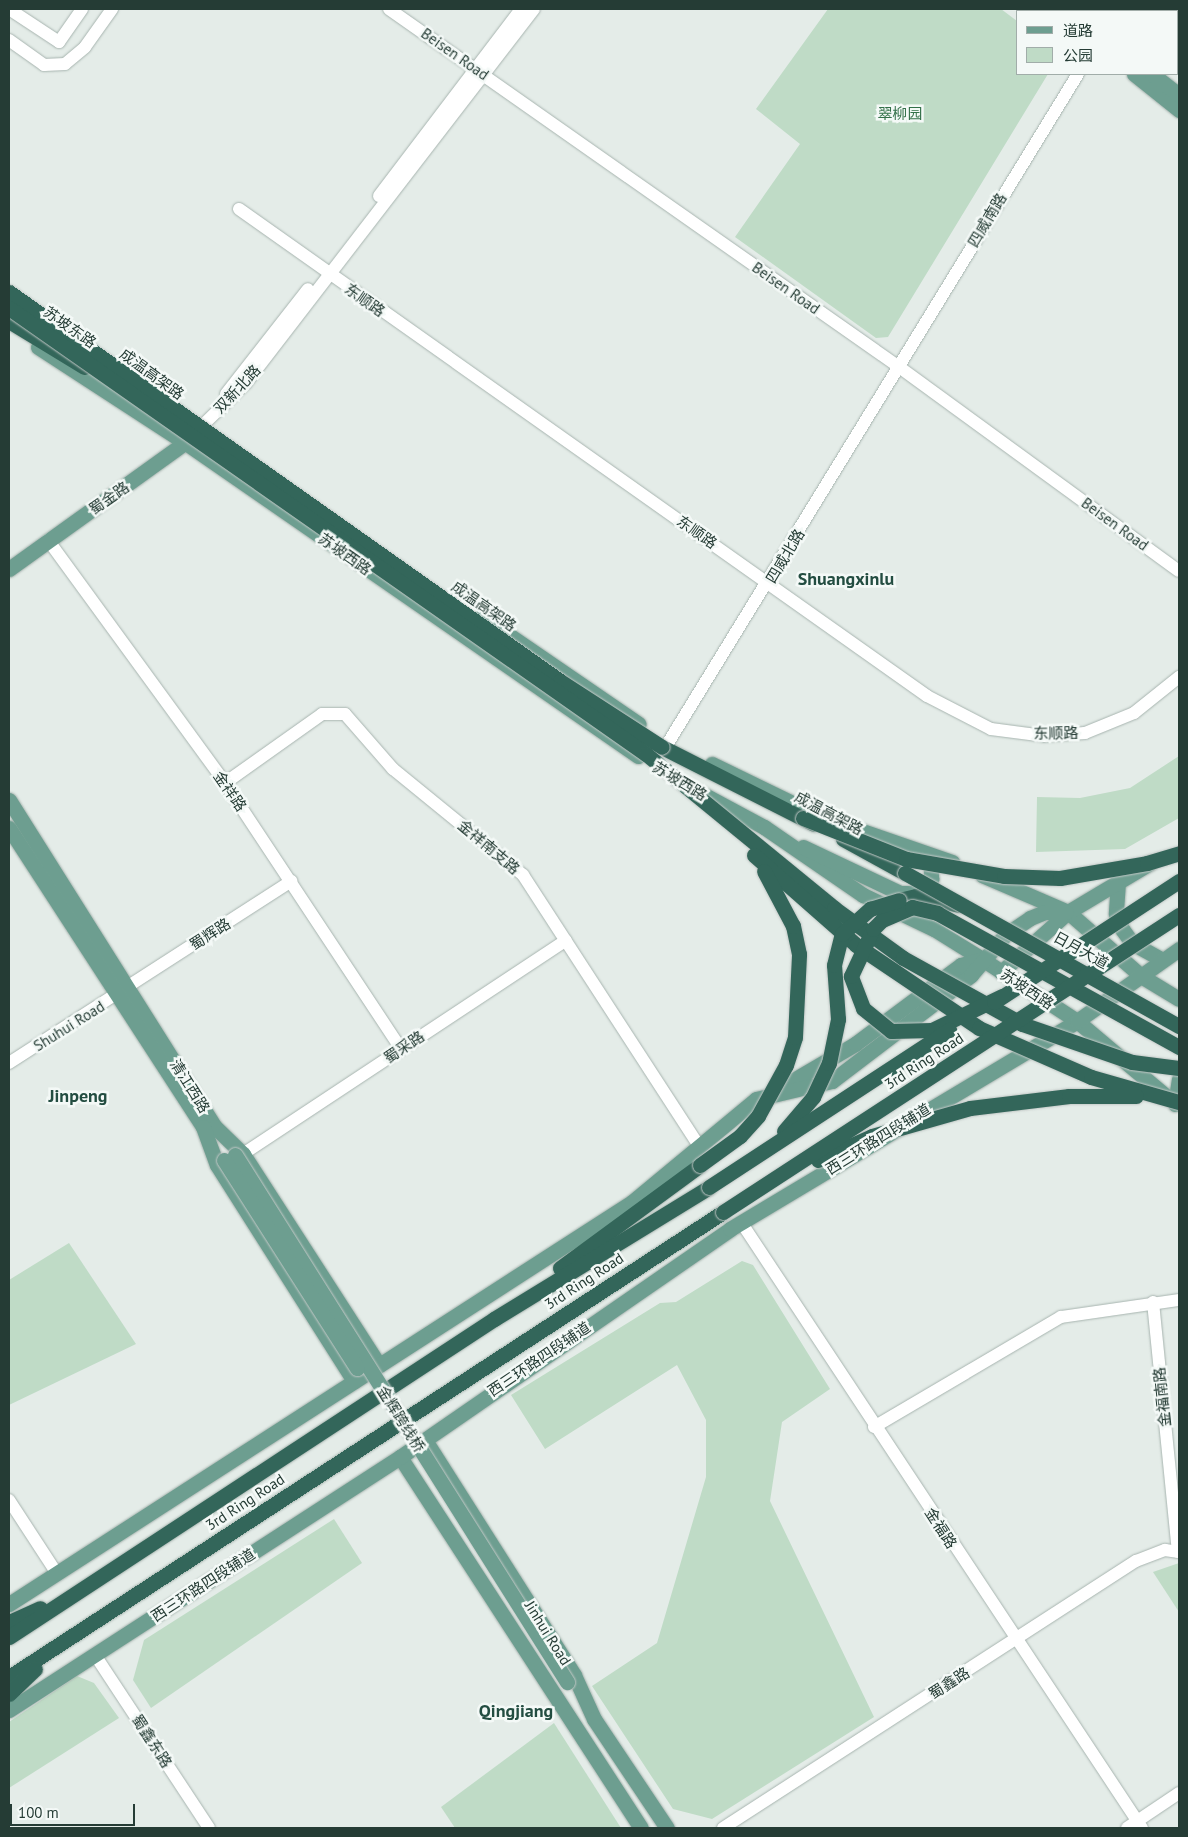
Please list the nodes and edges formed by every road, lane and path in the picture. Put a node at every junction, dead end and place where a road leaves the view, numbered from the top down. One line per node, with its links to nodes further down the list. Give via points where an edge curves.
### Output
1 (9, 9): 2 (street, via 59,42)
2 (82, 9)
3 (112, 9): 7 (street, via 85,47 66,64 44,65)
4 (389, 9): 8 (street, Beisen Road)
5 (521, 9): 8 (street)
6 (534, 9): 8 (street)
7 (9, 40)
8 (480, 72): 15 (street, 双新北路); 22 (street, Beisen Road)
9 (1077, 75): 22 (street, 四威南路)
10 (1135, 75): 13 (main road)
11 (1153, 75): 12 (main road)
12 (1179, 96)
13 (1179, 110)
14 (239, 209): 15 (street, 东顺路)
15 (326, 273): 25 (street, 双新北路); 30 (street, 东顺路)
16 (9, 280): 24 (highway, bridge, via 98,344)
17 (9, 284): 25 (main road, 苏坡东路)
18 (9, 292): 24 (highway, 成温高架路, bridge)
19 (9, 308): 23 (highway, 成温高架路, bridge)
20 (9, 320): 23 (highway, bridge)
21 (9, 328): 26 (main road)
22 (899, 367): 29 (street, Beisen Road); 30 (street, 四威北路)
23 (118, 386): 35 (highway, 成温高架路, bridge, via 646,754)
24 (150, 394): 36 (highway, 成温高架路, bridge, via 568,686 662,747)
25 (206, 422): 26 (main road, 蜀金路); 32 (main road, 苏坡西路, via 408,567)
26 (186, 443): 27 (main road, 蜀金路); 37 (main road, 苏坡西路, via 608,738)
27 (48, 540): 28 (main road, 蜀金路); 33 (street, 金祥路)
28 (9, 570)
29 (1179, 571)
30 (770, 582): 31 (street, 东顺路, via 927,696 991,729 1044,736 1085,733 1134,713); 32 (street, 四威北路)
31 (1179, 677)
32 (668, 743): 42 (main road, 苏坡西路, via 818,816)
33 (225, 783): 43 (street, 金祥路); 49 (street, 金祥南支路, via 322,714 345,714 393,769 515,865)
34 (9, 800): 55 (main road, 清江西路)
35 (708, 807): 41 (highway, bridge); 65 (highway, bridge, via 841,914 964,996 1070,1042 1132,1062)
36 (803, 818): 40 (highway, bridge, via 906,859 1004,876 1060,878 1147,863); 46 (highway, 成温高架路, bridge)
37 (764, 827): 42 (main road, via 900,893 912,893 931,879 931,867); 51 (main road, 苏坡西路, via 863,895 934,929)
38 (9, 828): 55 (main road, 清江西路)
39 (1179, 846): 45 (main road)
40 (1179, 852)
41 (752, 853): 67 (highway, bridge, via 856,945 979,1028 1074,1070); 77 (highway, bridge, via 793,926 800,963 795,1037 786,1065 758,1116 740,1136)
42 (922, 853): 47 (main road, 苏坡西路)
43 (291, 881): 55 (street, 蜀辉路); 63 (street, 金祥路)
44 (1179, 881): 56 (highway, 3rd Ring Road, bridge)
45 (1118, 882): 47 (main road); 52 (main road, via 1116,914 1122,929 1132,943)
46 (966, 906): 58 (highway, 日月大道, bridge); 70 (highway, bridge, via 916,896 870,909 842,934 834,965 838,1019 829,1063 813,1097)
47 (1068, 912): 51 (main road, via 1045,912 1030,918); 53 (main road); 54 (main road, 苏坡西路)
48 (1177, 917): 73 (highway, 3rd Ring Road, bridge)
49 (566, 940): 63 (street, 蜀采路); 71 (street, 金祥南支路)
50 (1179, 949): 52 (main road, 西三环路四段辅道)
51 (982, 959): 53 (main road, 苏坡西路); 71 (main road, via 963,981 832,1081 765,1096)
52 (1163, 960): 54 (main road, 西三环路四段辅道)
53 (1001, 972): 60 (main road, 苏坡西路)
54 (1141, 976): 57 (main road, 苏坡西路); 60 (main road, 西三环路四段辅道)
55 (122, 992): 64 (street, Shuhui Road); 69 (main road, 清江西路)
56 (1002, 996): 62 (highway, bridge, via 932,1030 891,1031 863,1008 851,976 873,929 882,920 912,907 937,913); 70 (highway, 3rd Ring Road, bridge)
57 (1179, 999)
58 (1153, 1010): 59 (highway, bridge); 61 (highway, 日月大道, bridge)
59 (1179, 1019)
60 (1077, 1021): 68 (main road, 苏坡西路); 74 (main road, 西三环路四段辅道, via 950,1094)
61 (1179, 1026)
62 (1179, 1047)
63 (401, 1049): 72 (street, 蜀采路)
64 (9, 1063)
65 (1179, 1068)
66 (1179, 1079): 68 (main road)
67 (1151, 1096): 68 (highway, bridge); 73 (highway, bridge, via 1069,1096 970,1108 872,1136)
68 (1178, 1104)
69 (209, 1127): 72 (main road); 79 (main road, 清江西路, via 218,1165)
70 (772, 1144): 77 (highway, 3rd Ring Road, bridge, via 709,1187)
71 (700, 1148): 78 (main road, via 632,1202)
72 (234, 1156): 78 (main road); 94 (main road, 金辉跨线桥, bridge)
73 (778, 1177): 91 (highway, 3rd Ring Road, bridge)
74 (744, 1225): 80 (street, 金福路); 81 (main road, 西三环路四段辅道)
75 (1179, 1300): 76 (street)
76 (1152, 1302): 80 (street, via 1062,1317); 84 (street, 金福南路)
77 (494, 1319): 86 (highway, 3rd Ring Road)
78 (379, 1365): 79 (main road)
79 (354, 1381): 85 (main road)
80 (874, 1427): 90 (street, 金福路)
81 (425, 1440): 82 (main road, 西三环路四段辅道); 97 (main road, Jinhui Road, via 574,1675)
82 (400, 1457): 92 (main road, 西三环路四段辅道); 98 (main road, Jinhui Road)
83 (9, 1500): 85 (street)
84 (1179, 1552): 90 (street, 蜀鑫路, via 1165,1550 1136,1561)
85 (56, 1572): 87 (main road)
86 (91, 1584): 88 (highway); 89 (highway, 3rd Ring Road)
87 (9, 1604)
88 (9, 1622)
89 (9, 1637)
90 (1015, 1640): 100 (street, 金福路); 104 (street, 蜀鑫路)
91 (62, 1643): 93 (highway, 3rd Ring Road); 95 (highway)
92 (95, 1654): 96 (main road, 西三环路四段辅道); 101 (street, 蜀鑫东路)
93 (9, 1678)
94 (561, 1681): 97 (main road); 98 (main road)
95 (9, 1694)
96 (9, 1710)
97 (594, 1719): 103 (main road, Jinhui Road)
98 (576, 1724): 102 (main road, Jinhui Road)
99 (1179, 1793): 100 (street)
100 (1135, 1826)
101 (208, 1828)
102 (641, 1828)
103 (667, 1828)
104 (723, 1828)

